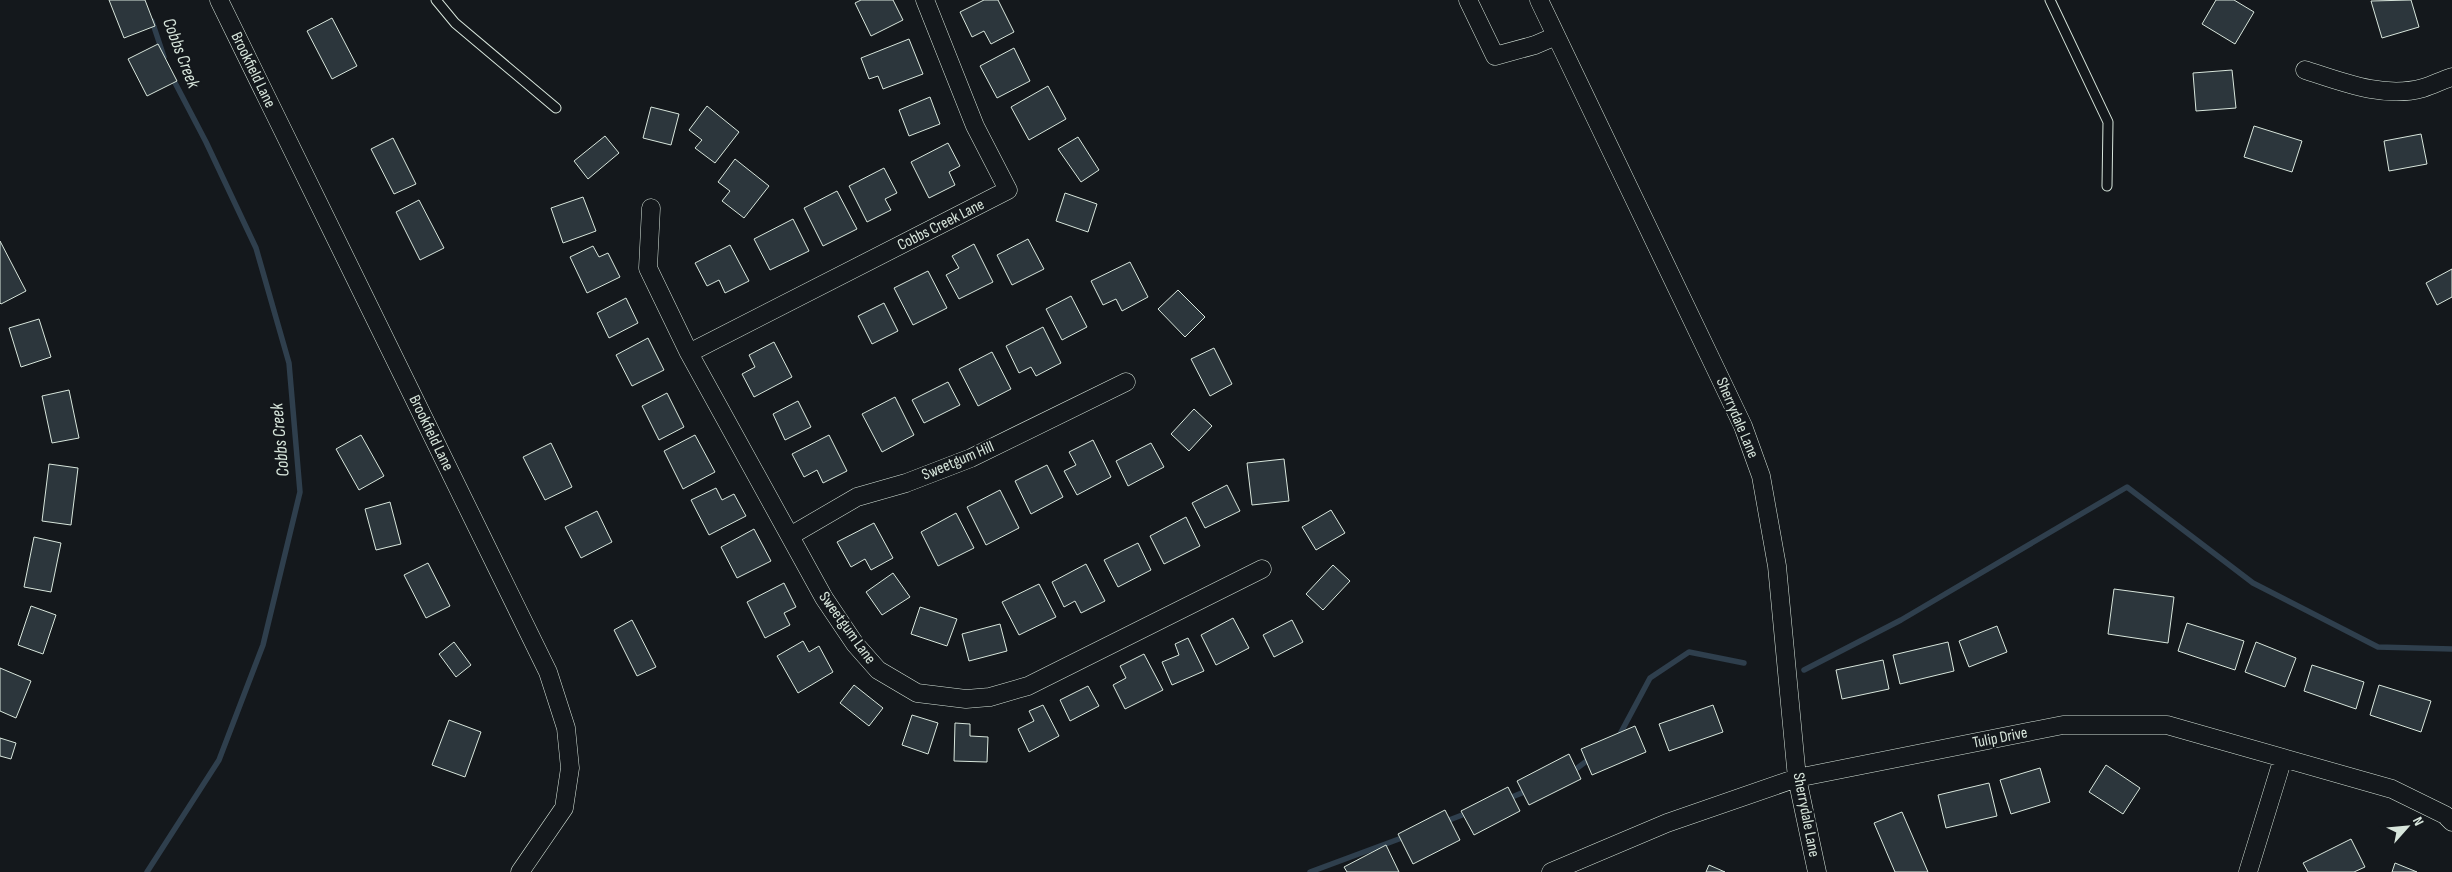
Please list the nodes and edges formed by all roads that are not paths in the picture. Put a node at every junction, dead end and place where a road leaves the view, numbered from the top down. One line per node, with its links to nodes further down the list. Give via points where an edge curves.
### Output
1 (219, 0): 20 (street, Brookfield Lane, via 548,672 566,728 570,768 564,808)
2 (436, 0): 10 (lane, via 455,24)
3 (925, 0): 13 (street, Cobbs Creek Lane, via 975,126 1008,190)
4 (1468, 0): 7 (street, via 1495,56)
5 (1539, 0): 7 (street, Sherrydale Lane)
6 (2050, 0): 11 (lane, via 2108,122)
7 (1556, 36): 18 (street, Sherrydale Lane, via 1743,426 1761,476 1777,566)
8 (2305, 70): 9 (street, via 2352,85 2386,91 2422,88)
9 (2452, 77)
10 (556, 108)
11 (2107, 186)
12 (651, 208): 13 (street, Sweetgum Lane, via 648,268)
13 (689, 353): 15 (street, Sweetgum Lane)
14 (1126, 382): 15 (street, Sweetgum Hill, via 970,458 857,498)
15 (790, 536): 16 (street, Sweetgum Lane, via 824,598 878,670 916,693 966,699 990,697 1028,686)
16 (1262, 569)
17 (2283, 758): 18 (street, Tulip Drive, via 2166,725 2063,726); 19 (street, Tulip Drive, via 2392,788 2445,815); 23 (street)
18 (1797, 778): 21 (street, Tulip Drive, via 1667,823); 22 (street, Sherrydale Lane)
19 (2452, 822)
20 (520, 872)
21 (1551, 872)
22 (1817, 872)
23 (2248, 872)

